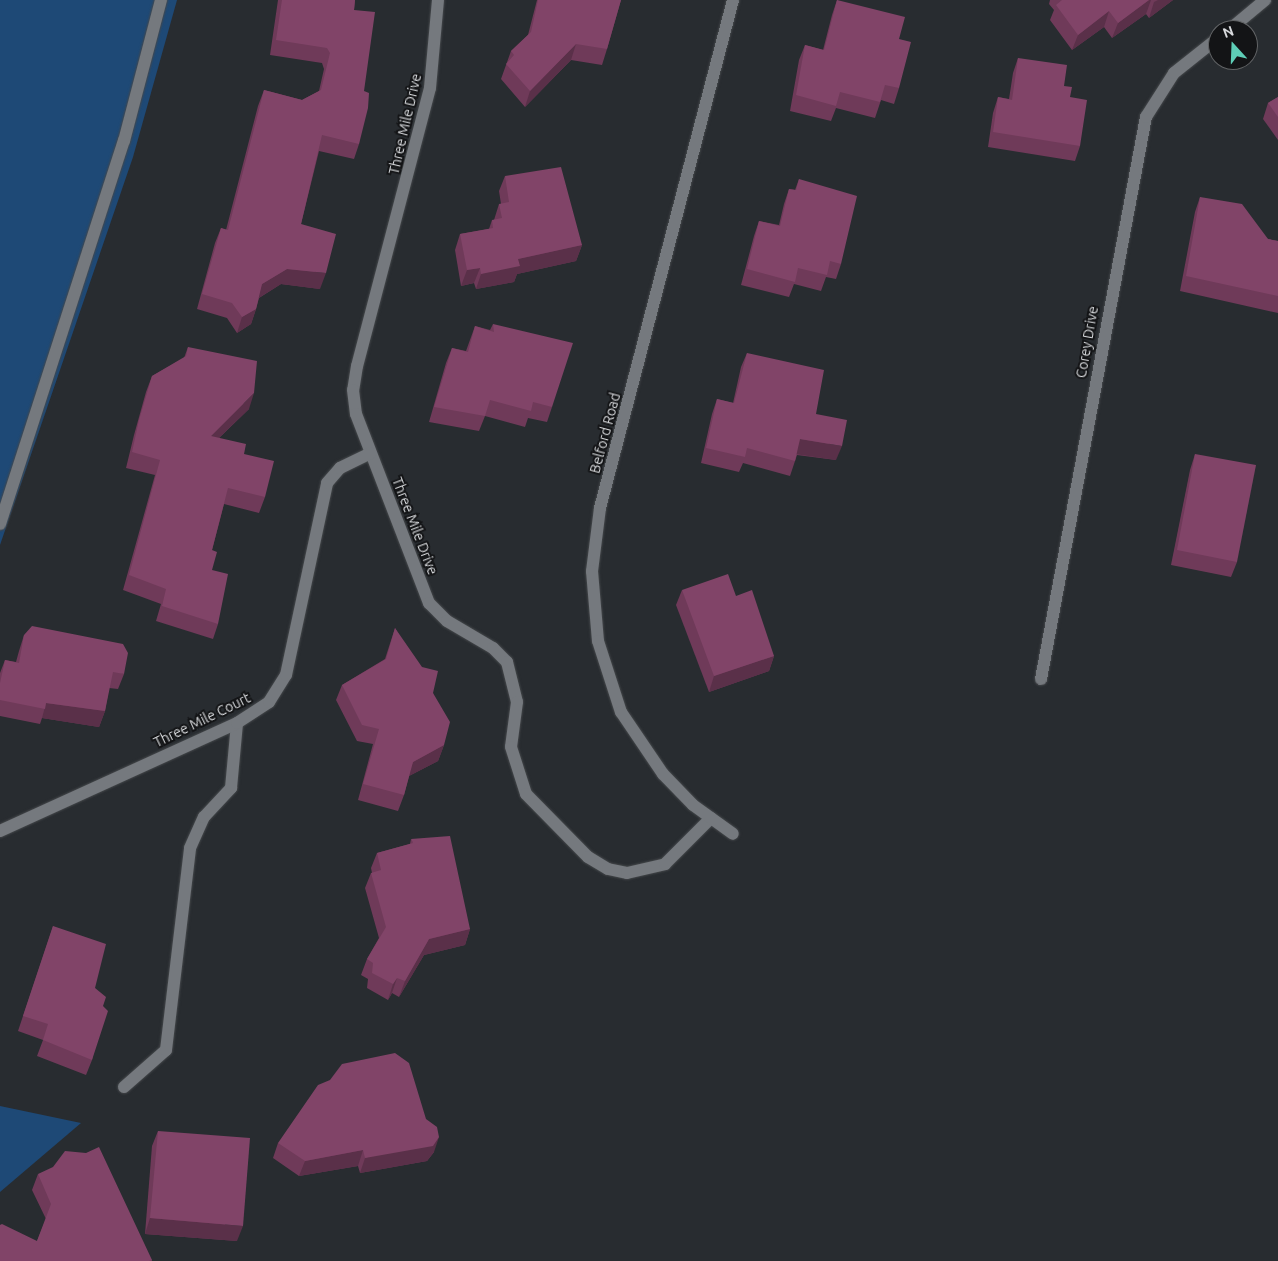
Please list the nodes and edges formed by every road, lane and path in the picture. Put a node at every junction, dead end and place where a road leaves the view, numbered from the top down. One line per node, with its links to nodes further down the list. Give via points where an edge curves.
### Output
1 (161, 0): 8 (street, via 124,141)
2 (438, 0): 7 (street, Three Mile Drive, via 435,51 421,129 353,390 356,414)
3 (733, 0): 11 (street, Belford Road, via 600,508 592,571 598,641 621,712 663,774)
4 (1265, 0): 5 (street)
5 (1241, 20)
6 (1208, 46): 9 (street, Corey Drive, via 1174,73 1146,117)
7 (372, 453): 10 (street, Three Mile Court, via 340,468 327,483 286,675 269,702); 11 (street, Three Mile Drive, via 429,603 447,621 493,648 507,662 517,702 511,747 526,794 588,857 608,869 627,873 665,864)
8 (0, 524)
9 (1042, 679)
10 (237, 723): 12 (street, Three Mile Court); 14 (street, via 231,788 204,817 190,848 166,1050)
11 (712, 818): 13 (street, Belford Road)
12 (0, 831)
13 (733, 834)
14 (124, 1087)

